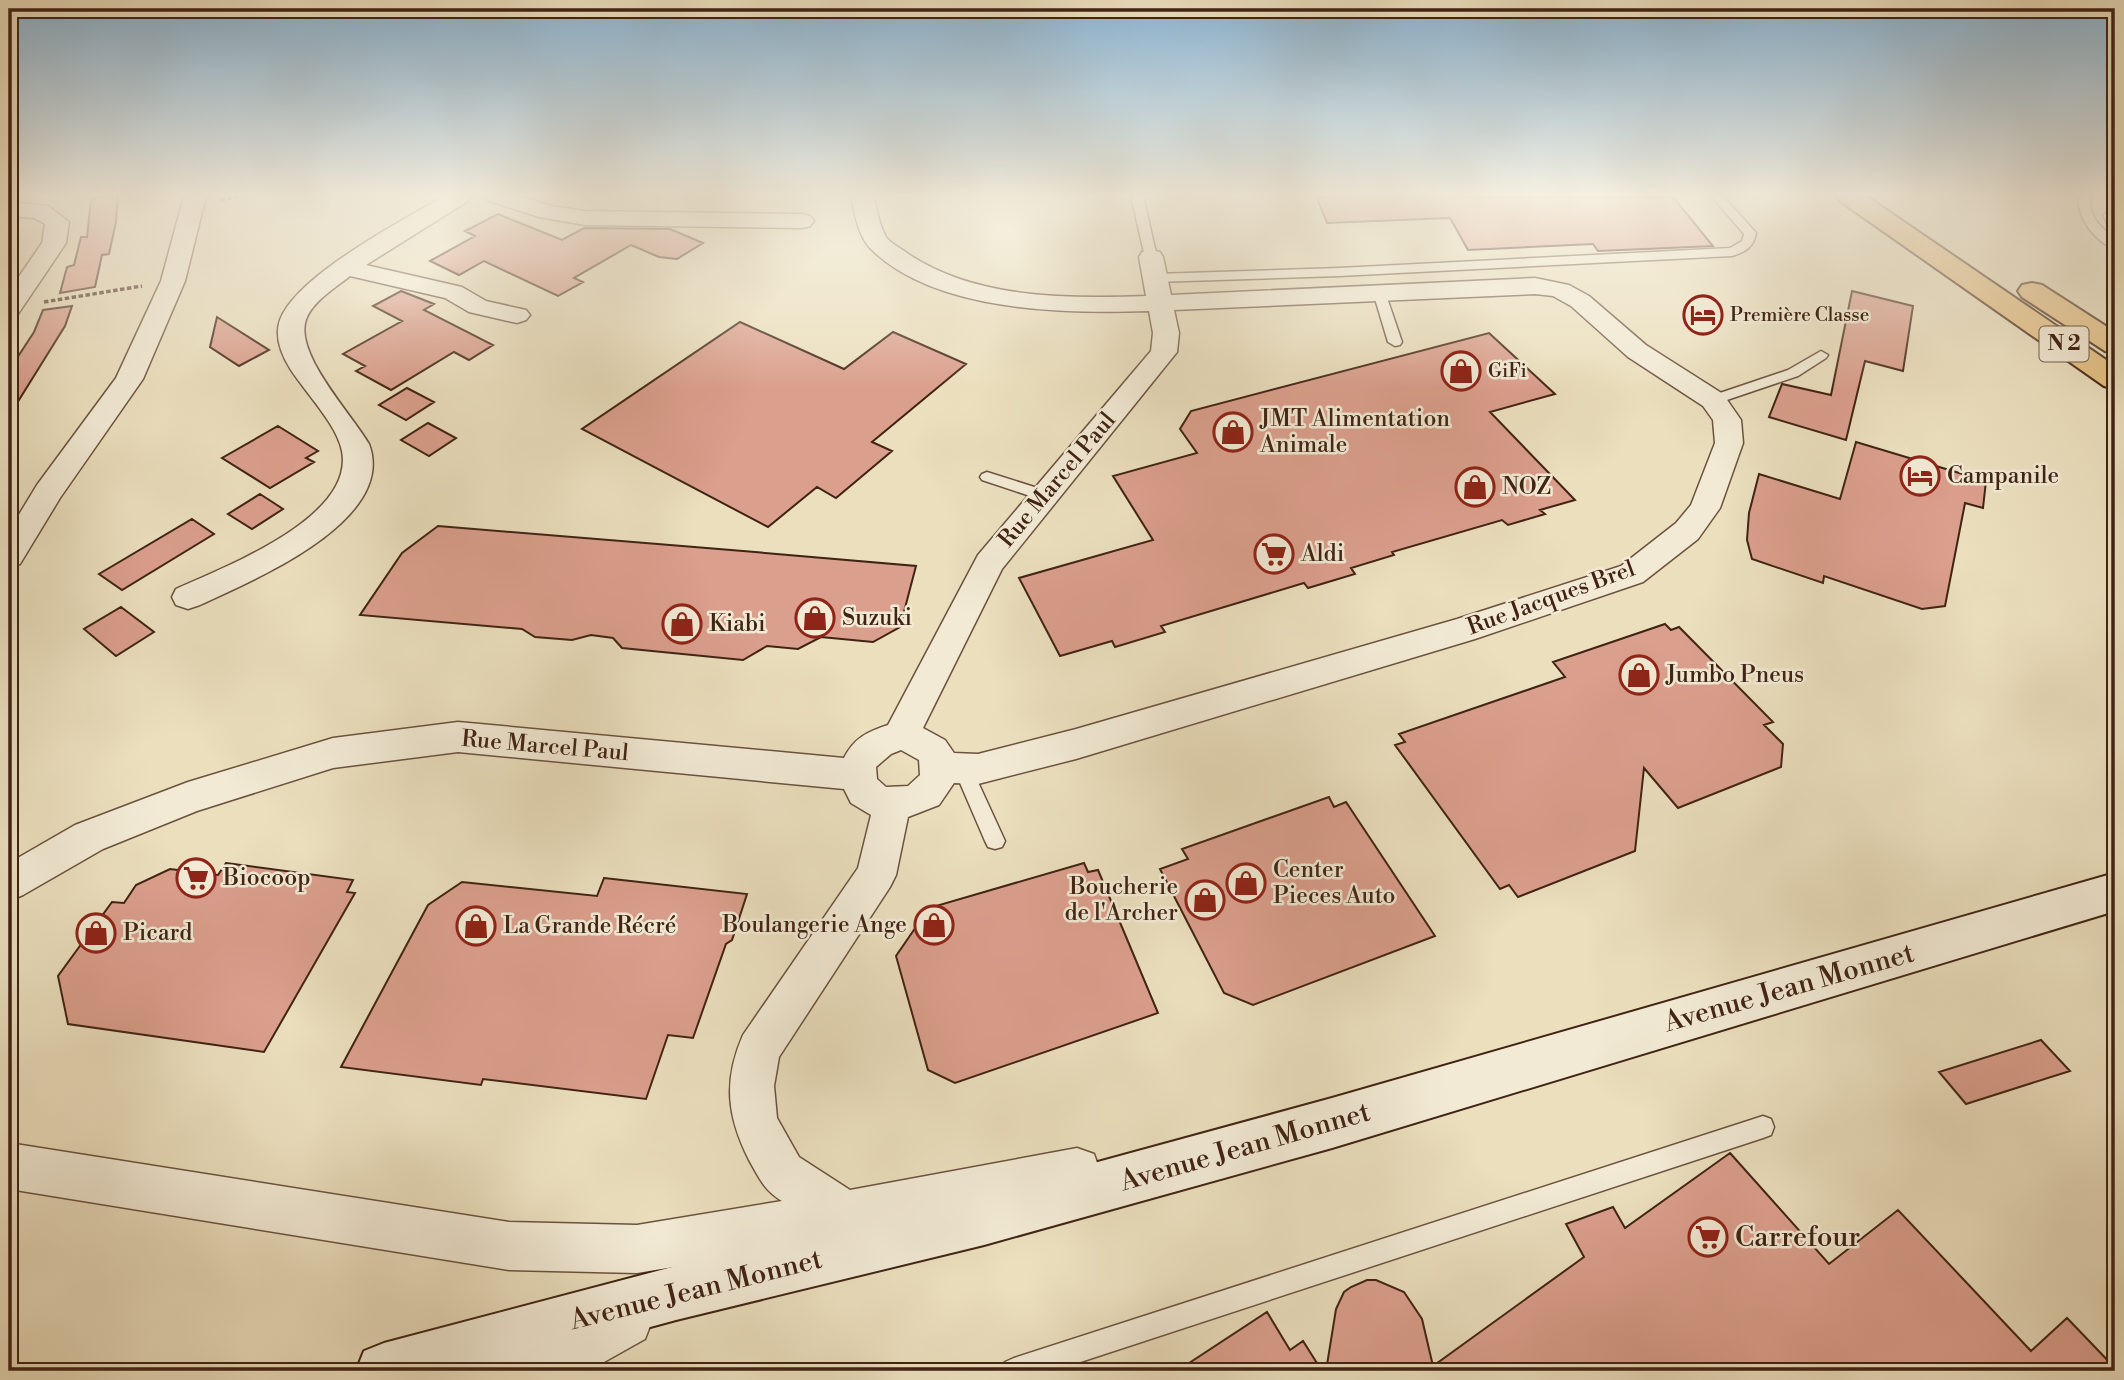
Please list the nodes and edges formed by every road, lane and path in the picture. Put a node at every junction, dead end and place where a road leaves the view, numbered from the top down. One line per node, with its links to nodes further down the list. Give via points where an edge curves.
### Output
1 (42, 260): 13 (street)
2 (178, 260): 11 (street)
3 (357, 260): 9 (street)
4 (900, 260): 10 (street, via 967,289 1054,303)
5 (1152, 260): 10 (lane)
6 (1567, 260): 10 (lane)
7 (1942, 260): 18 (highway, N 2)
8 (1986, 260): 16 (highway, N 2)
9 (345, 268): 14 (street, via 453,292 478,307); 25 (street, via 304,303 294,317 291,342 357,450 360,471 356,486 321,524 271,557)
10 (1156, 279): 12 (street); 22 (street, Rue Marcel Paul, via 1166,333 1164,352)
11 (173, 281): 13 (path); 21 (street, via 129,379)
12 (1379, 292): 15 (lane); 19 (street, via 1535,286 1560,290 1580,301 1637,351)
13 (9, 309)
14 (517, 315)
15 (1395, 342)
16 (2115, 345)
17 (1821, 355): 19 (lane, via 1793,373)
18 (2115, 380)
19 (1713, 400): 27 (street, Rue Jacques Brel, via 1727,420 1729,443 1705,508 1687,531 1632,574 1463,631 1076,744 978,769)
20 (987, 477): 22 (lane)
21 (48, 492): 23 (street); 24 (street)
22 (1042, 495): 26 (street, Rue Marcel Paul, via 989,563)
23 (9, 534)
24 (9, 556)
25 (188, 597)
26 (901, 736): 27 (street, via 924,742); 28 (street, via 869,747)
27 (951, 768): 29 (street, via 919,799); 30 (lane)
28 (856, 774): 29 (street, via 866,795); 31 (street, Rue Marcel Paul, via 458,737 333,753 188,798 89,837)
29 (891, 804): 36 (street, via 876,874 758,1050 752,1086 755,1123 782,1174)
30 (995, 841)
31 (9, 883)
32 (2110, 892): 33 (main road, Avenue Jean Monnet)
33 (1332, 1124): 36 (street); 37 (main road, Avenue Jean Monnet, via 984,1219)
34 (1763, 1128): 40 (lane)
35 (9, 1166): 36 (street, via 509,1246 637,1249)
36 (845, 1215)
37 (676, 1293): 38 (main road, Avenue Jean Monnet); 39 (street)
38 (384, 1371)
39 (538, 1371)
40 (1014, 1371)

